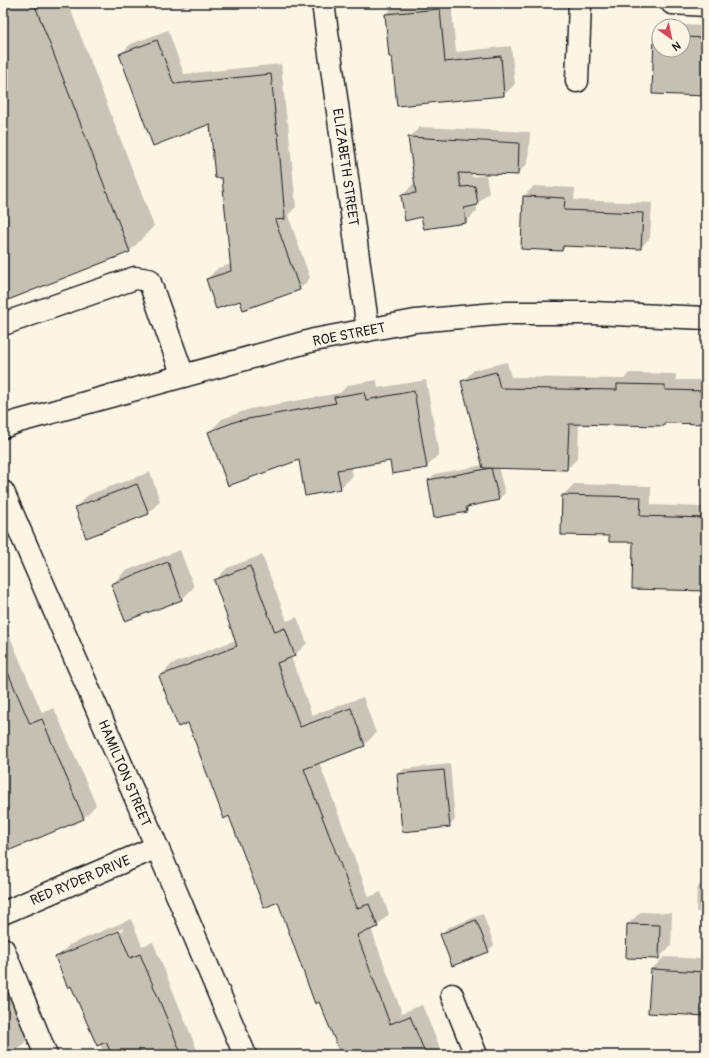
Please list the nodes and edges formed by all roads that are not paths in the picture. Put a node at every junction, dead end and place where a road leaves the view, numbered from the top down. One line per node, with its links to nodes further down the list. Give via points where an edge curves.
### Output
1 (323, 3): 8 (street, ELIZABETH STREET)
2 (580, 3): 5 (street)
3 (672, 3): 4 (street)
4 (706, 5)
5 (577, 81)
6 (706, 318): 8 (street, ROE STREET, via 592,313 507,313 415,321)
7 (3, 324): 9 (street, via 135,278 149,280)
8 (368, 330): 9 (street, ROE STREET, via 314,340)
9 (183, 376): 10 (street, ROE STREET)
10 (3, 427)
11 (3, 492): 12 (street, HAMILTON STREET)
12 (157, 847): 13 (street, RED RYDER DRIVE); 17 (street, HAMILTON STREET)
13 (3, 913)
14 (3, 949): 16 (street)
15 (452, 995): 18 (street)
16 (46, 1055)
17 (245, 1055)
18 (476, 1055)

